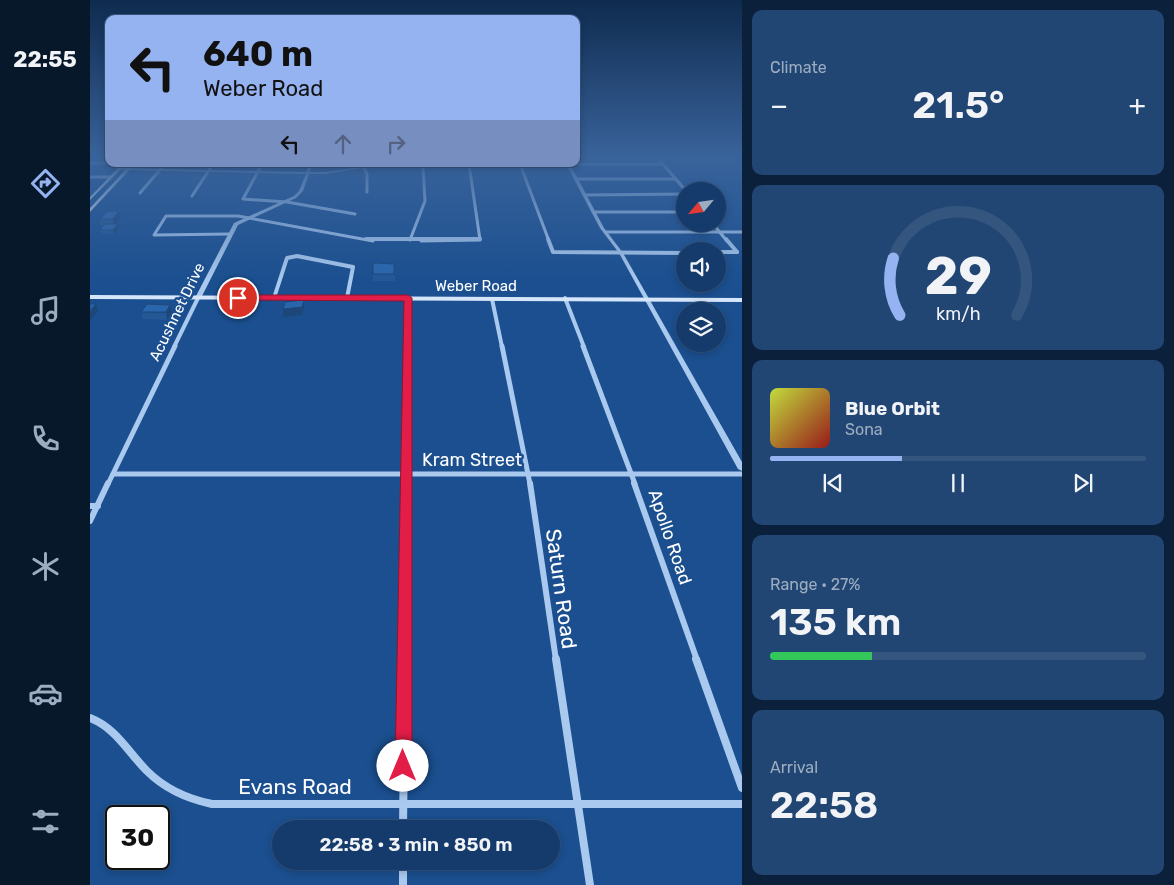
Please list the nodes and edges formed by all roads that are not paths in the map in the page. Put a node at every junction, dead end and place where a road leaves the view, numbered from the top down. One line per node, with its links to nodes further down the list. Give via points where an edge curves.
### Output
1 (101, 198): 9 (main road)
2 (244, 198): 8 (street)
3 (292, 198): 8 (street, Acushnet Drive)
4 (425, 198): 20 (street)
5 (473, 198): 20 (street, via 480,240)
6 (533, 198): 22 (street, via 553,252)
7 (586, 198): 10 (street)
8 (287, 202): 12 (street); 13 (street, Acushnet Drive)
9 (90, 211)
10 (593, 212): 11 (street); 14 (street)
11 (676, 212)
12 (355, 214)
13 (246, 218): 19 (street, Acushnet Drive); 19 (street, via 166,216 154,235); 20 (street, via 375,240)
14 (605, 232): 15 (street); 22 (street)
15 (676, 232)
16 (720, 232): 21 (street, via 737,252)
17 (726, 232): 18 (street)
18 (742, 232)
19 (229, 234): 25 (street, Acushnet Drive)
20 (410, 240)
21 (726, 252)
22 (621, 253): 23 (street); 30 (street)
23 (676, 253)
24 (90, 297): 25 (main road, Weber Road)
25 (198, 298): 26 (main road, Weber Road); 35 (street, Acushnet Drive)
26 (274, 298): 27 (main road, Weber Road); 27 (street, via 290,256 353,267)
27 (347, 298): 28 (main road, Weber Road)
28 (408, 298): 31 (main road, Weber Road); 36 (street)
29 (565, 298): 30 (main road, Weber Road); 31 (main road, Weber Road); 37 (street, Apollo Road)
30 (646, 298): 32 (main road, Weber Road); 33 (street)
31 (492, 299): 34 (street, Saturn Road)
32 (742, 300)
33 (742, 469)
34 (528, 473): 36 (street, Kram Street); 37 (street, Kram Street); 44 (street, Saturn Road)
35 (113, 474): 36 (street, Kram Street); 40 (street, Acushnet Drive)
36 (405, 474): 46 (street)
37 (632, 474): 38 (street, Kram Street); 43 (street, Apollo Road)
38 (742, 474)
39 (90, 506): 40 (street)
40 (98, 506): 41 (street, Acushnet Drive)
41 (90, 521)
42 (90, 718): 46 (street, Evans Road, via 96,719 118,737 148,772 173,791 201,803)
43 (742, 788)
44 (576, 804): 45 (street, Evans Road); 46 (street, Evans Road); 50 (street, Saturn Road)
45 (742, 804)
46 (403, 805): 47 (street)
47 (403, 820)
48 (403, 870): 49 (street)
49 (403, 885)
50 (590, 885)

